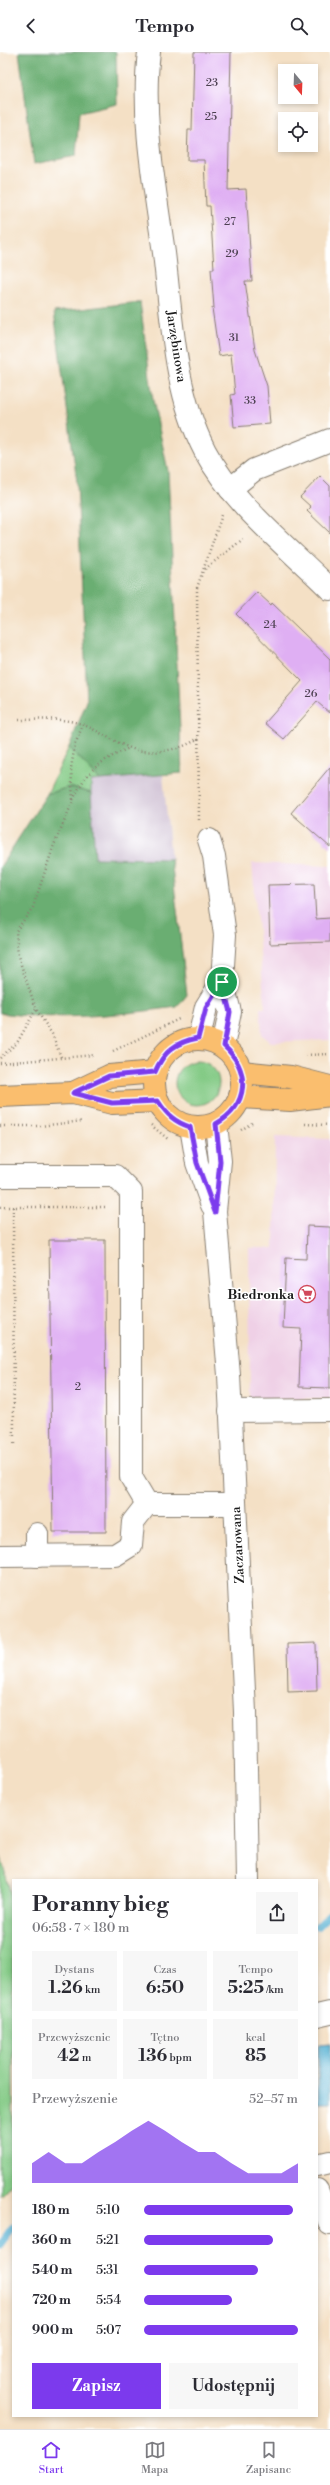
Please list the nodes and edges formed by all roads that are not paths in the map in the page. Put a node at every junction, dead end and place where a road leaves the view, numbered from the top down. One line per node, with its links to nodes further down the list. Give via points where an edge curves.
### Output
1 (149, 52): 3 (street, Jarzębinowa, via 146,72 150,152 179,373 192,422 205,452)
2 (330, 440): 3 (street, via 254,470)
3 (230, 489): 4 (street, Jarzębinowa)
4 (330, 589)
5 (204, 831): 6 (street, via 214,856 226,935)
6 (222, 982): 7 (street, via 206,1008); 8 (street, via 230,1012)
7 (198, 1038): 8 (main road, via 212,1040); 9 (main road, via 171,1047 161,1058)
8 (224, 1046): 10 (main road, via 232,1053)
9 (155, 1072): 12 (main road, via 109,1076); 16 (main road, via 154,1087)
10 (242, 1072): 11 (main road, via 291,1077); 15 (main road, via 243,1085)
11 (330, 1087)
12 (73, 1093): 14 (main road); 16 (main road, via 112,1103)
13 (330, 1095): 15 (main road, via 290,1100)
14 (0, 1096)
15 (240, 1097): 17 (main road, via 227,1118)
16 (158, 1101): 18 (main road, via 166,1113 177,1122)
17 (216, 1124): 18 (main road); 20 (street, Zaczarowana, via 220,1161)
18 (190, 1127): 20 (street, Zaczarowana, via 197,1163)
19 (0, 1176): 23 (street, via 116,1176 131,1192 131,1477)
20 (215, 1212): 22 (street, Zaczarowana)
21 (330, 1410): 22 (street)
22 (230, 1411): 24 (street, Zaczarowana)
23 (147, 1504): 24 (street); 27 (street, via 133,1522 131,1545 115,1555)
24 (235, 1504): 28 (street, Zaczarowana, via 245,1712)
25 (37, 1534): 27 (street)
26 (0, 1556): 27 (street)
27 (37, 1556)
28 (248, 1879)
29 (330, 2013): 30 (street)
30 (318, 2016)
31 (330, 2162): 32 (street)
32 (318, 2165)
33 (318, 2193): 34 (street)
34 (330, 2224)

